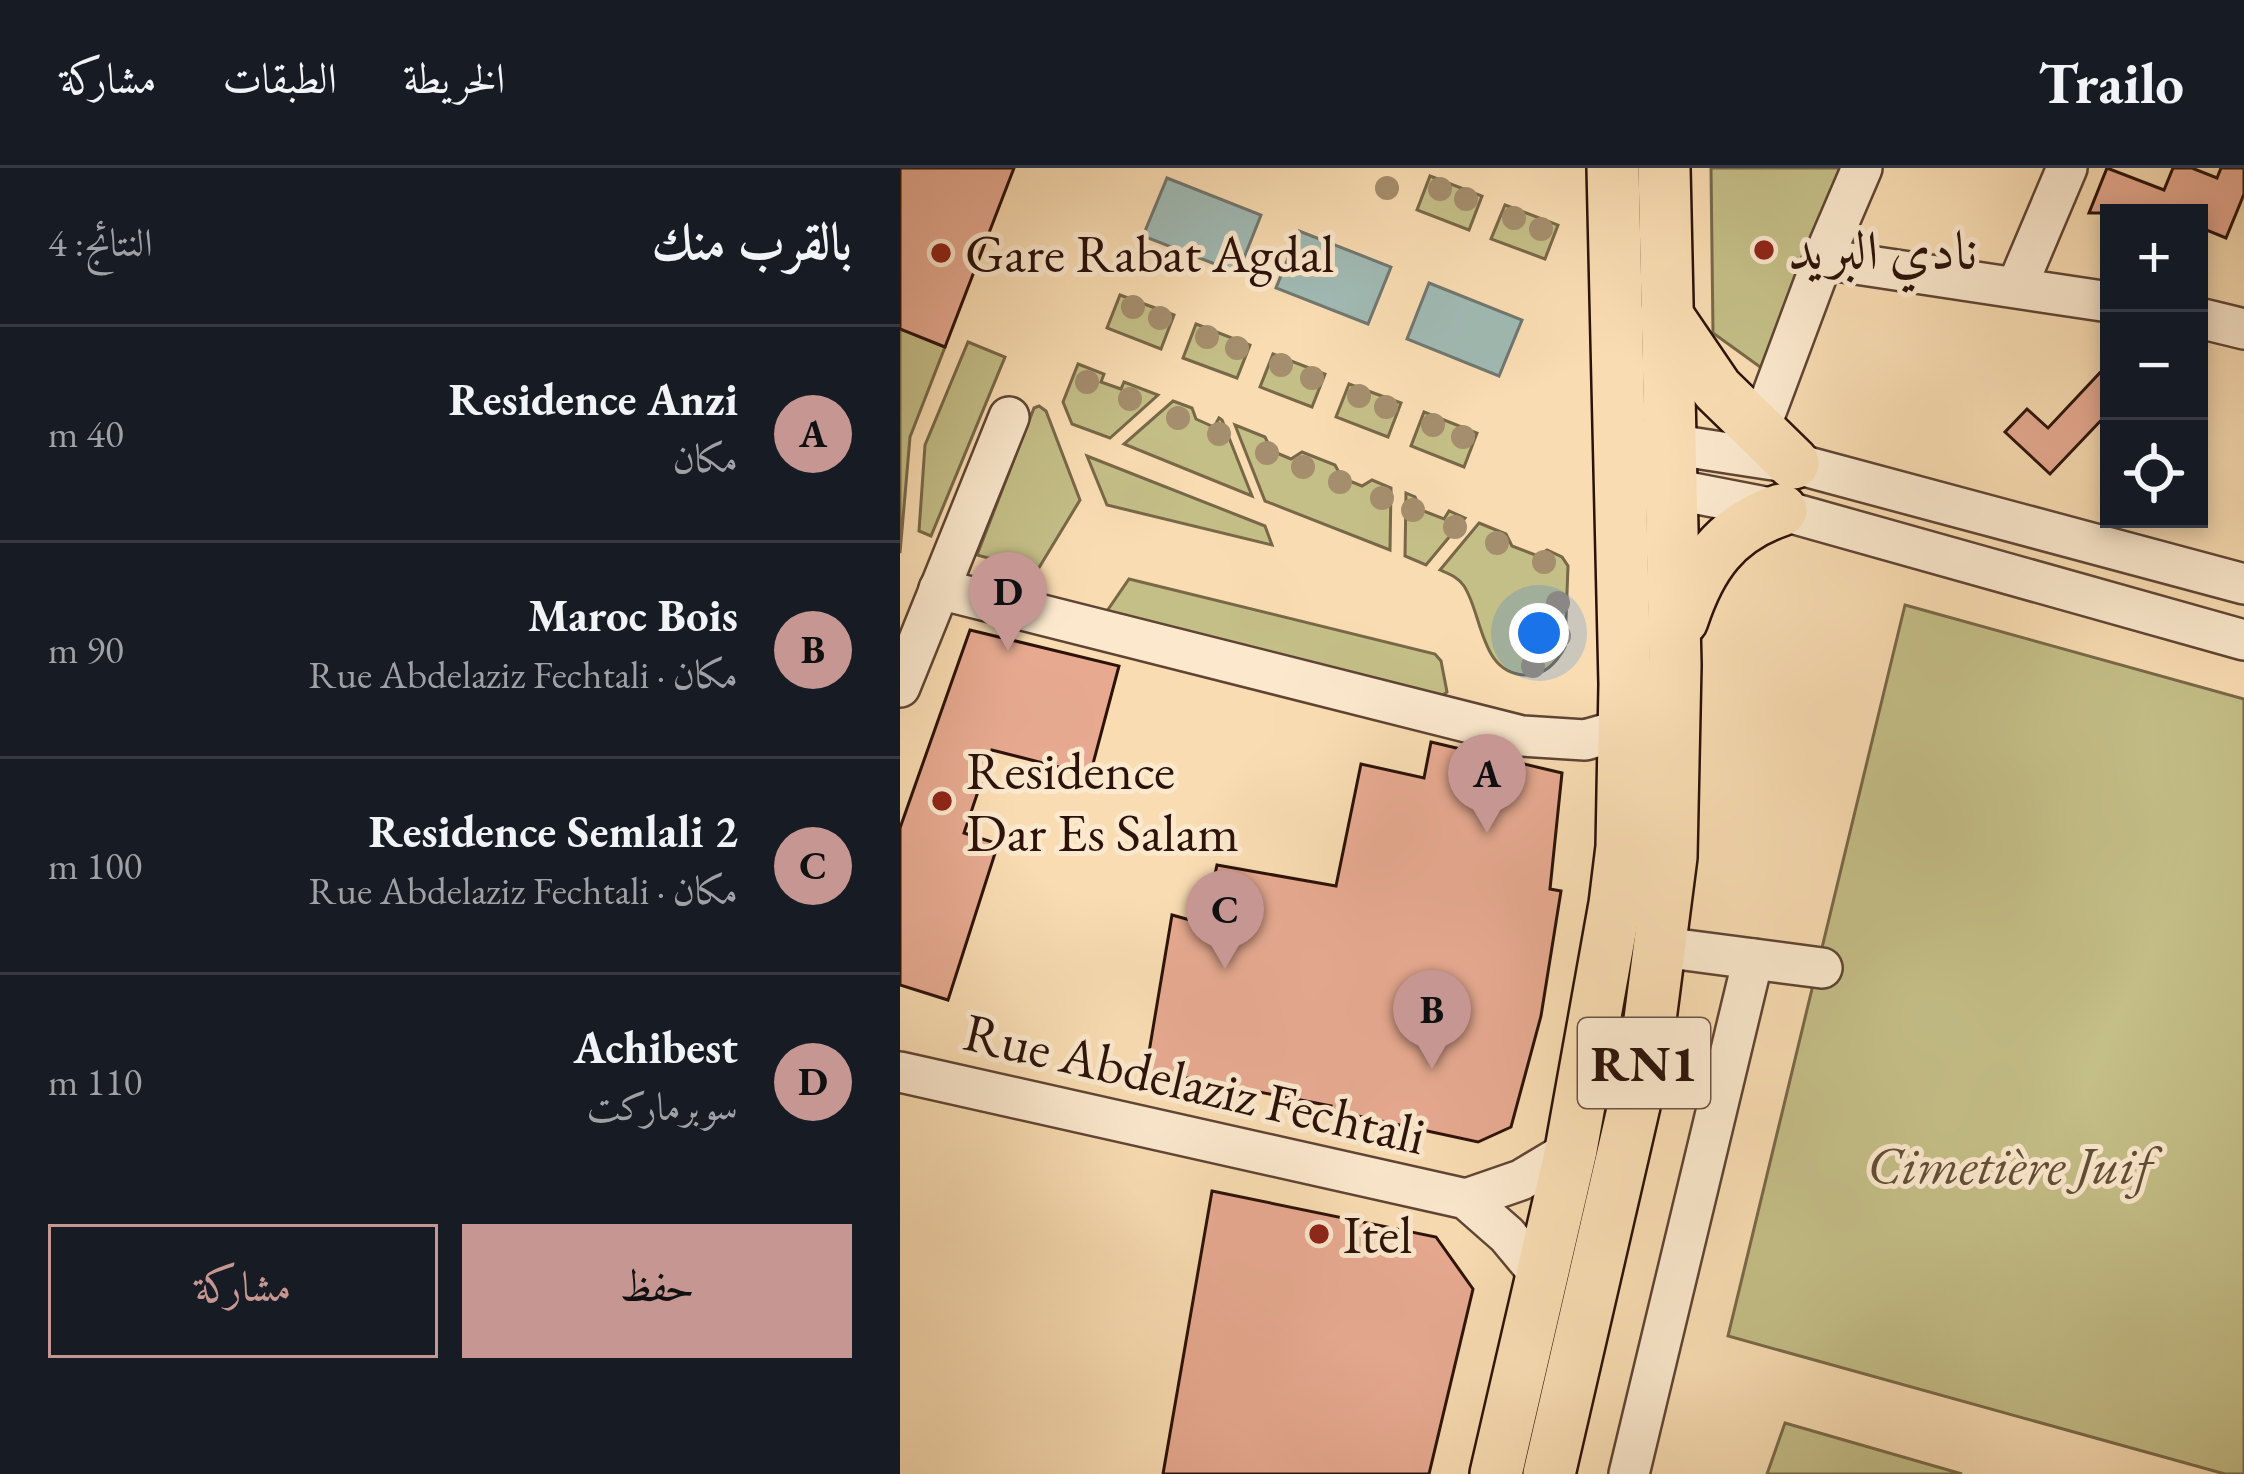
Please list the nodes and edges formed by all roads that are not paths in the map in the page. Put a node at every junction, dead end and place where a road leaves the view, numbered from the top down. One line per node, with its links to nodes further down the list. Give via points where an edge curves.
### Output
1 (1613, 168): 12 (main road, RN1)
2 (1664, 168): 8 (main road, RN1)
3 (1862, 168): 5 (street)
4 (2067, 168): 6 (street)
5 (1823, 259): 6 (street); 14 (street)
6 (2017, 286): 7 (street)
7 (2100, 300)
8 (1666, 314): 13 (main road, RN1); 14 (main road)
9 (2208, 320): 10 (street)
10 (2244, 329)
11 (1009, 417): 16 (street)
12 (1620, 458): 13 (street); 20 (main road, RN1)
13 (1670, 466): 14 (street); 18 (main road, RN1)
14 (1777, 469): 15 (street); 17 (street); 18 (main road, via 1739,529 1707,560)
15 (2244, 584)
16 (939, 589): 19 (street); 20 (street, via 1522,736 1586,740)
17 (2244, 640)
18 (1675, 644): 21 (main road, RN1, via 1676,774)
19 (900, 687)
20 (1624, 729): 25 (main road, RN1, via 1616,904)
21 (1662, 947): 22 (street); 29 (main road, RN1, via 1646,1058)
22 (1753, 958): 23 (street); 30 (street)
23 (1822, 968)
24 (900, 1072): 26 (street, Rue Abdelaziz Fechtali)
25 (1571, 1150): 26 (street, via 1521,1180); 27 (main road, RN1)
26 (1466, 1199): 27 (street)
27 (1542, 1277): 28 (main road, RN1)
28 (1496, 1474)
29 (1550, 1474)
30 (1629, 1474)

